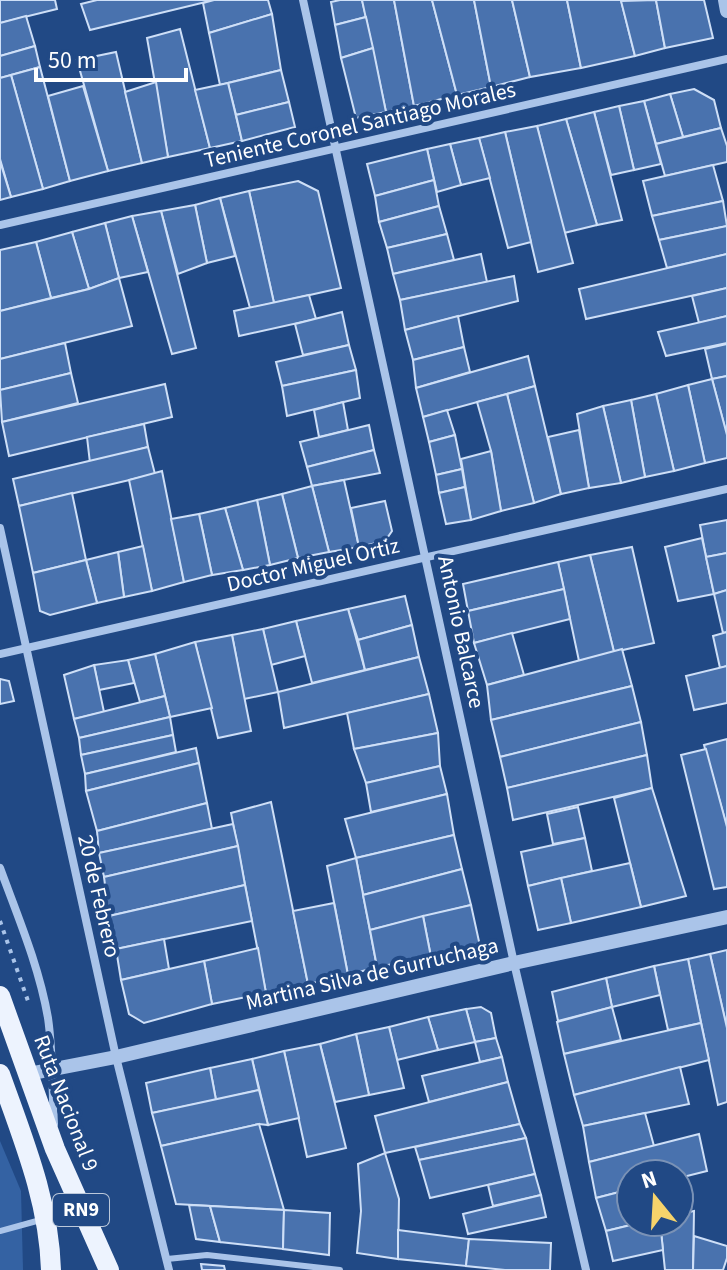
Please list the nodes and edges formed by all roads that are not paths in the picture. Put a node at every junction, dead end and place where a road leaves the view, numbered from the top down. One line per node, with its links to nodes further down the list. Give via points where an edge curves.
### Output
1 (303, 0): 5 (street, Antonio Balcarce)
2 (725, 0): 3 (street)
3 (727, 11)
4 (727, 59): 5 (street, Teniente Coronel Santiago Morales)
5 (336, 149): 6 (street, Teniente Coronel Santiago Morales); 9 (street, Antonio Balcarce)
6 (0, 225)
7 (727, 489): 9 (street, Doctor Miguel Ortiz)
8 (0, 528): 10 (street, 20 de Febrero)
9 (426, 558): 10 (street, Doctor Miguel Ortiz); 14 (street, Antonio Balcarce)
10 (25, 649): 11 (street, Doctor Miguel Ortiz); 16 (street, 20 de Febrero)
11 (0, 654)
12 (0, 868): 17 (street, via 40,980)
13 (727, 917): 14 (street, Martina Silva de Gurruchaga)
14 (514, 963): 16 (street, Martina Silva de Gurruchaga); 28 (street, Antonio Balcarce)
15 (0, 996): 19 (main road, Ruta Nacional 9 / RN9)
16 (116, 1057): 17 (street, Martina Silva de Gurruchaga); 23 (street, 20 de Febrero)
17 (52, 1070): 19 (street, Martina Silva de Gurruchaga); 20 (street)
18 (0, 1074): 21 (main road, RN9)
19 (28, 1074): 20 (main road, Ruta Nacional 9 / RN9)
20 (55, 1149): 25 (main road, Ruta Nacional 9 / RN9)
21 (47, 1218): 22 (lane); 24 (main road, RN9)
22 (0, 1231)
23 (167, 1259): 26 (street, 20 de Febrero); 27 (lane, via 207,1255)
24 (51, 1270)
25 (109, 1270)
26 (169, 1270)
27 (340, 1270)
28 (586, 1270)

